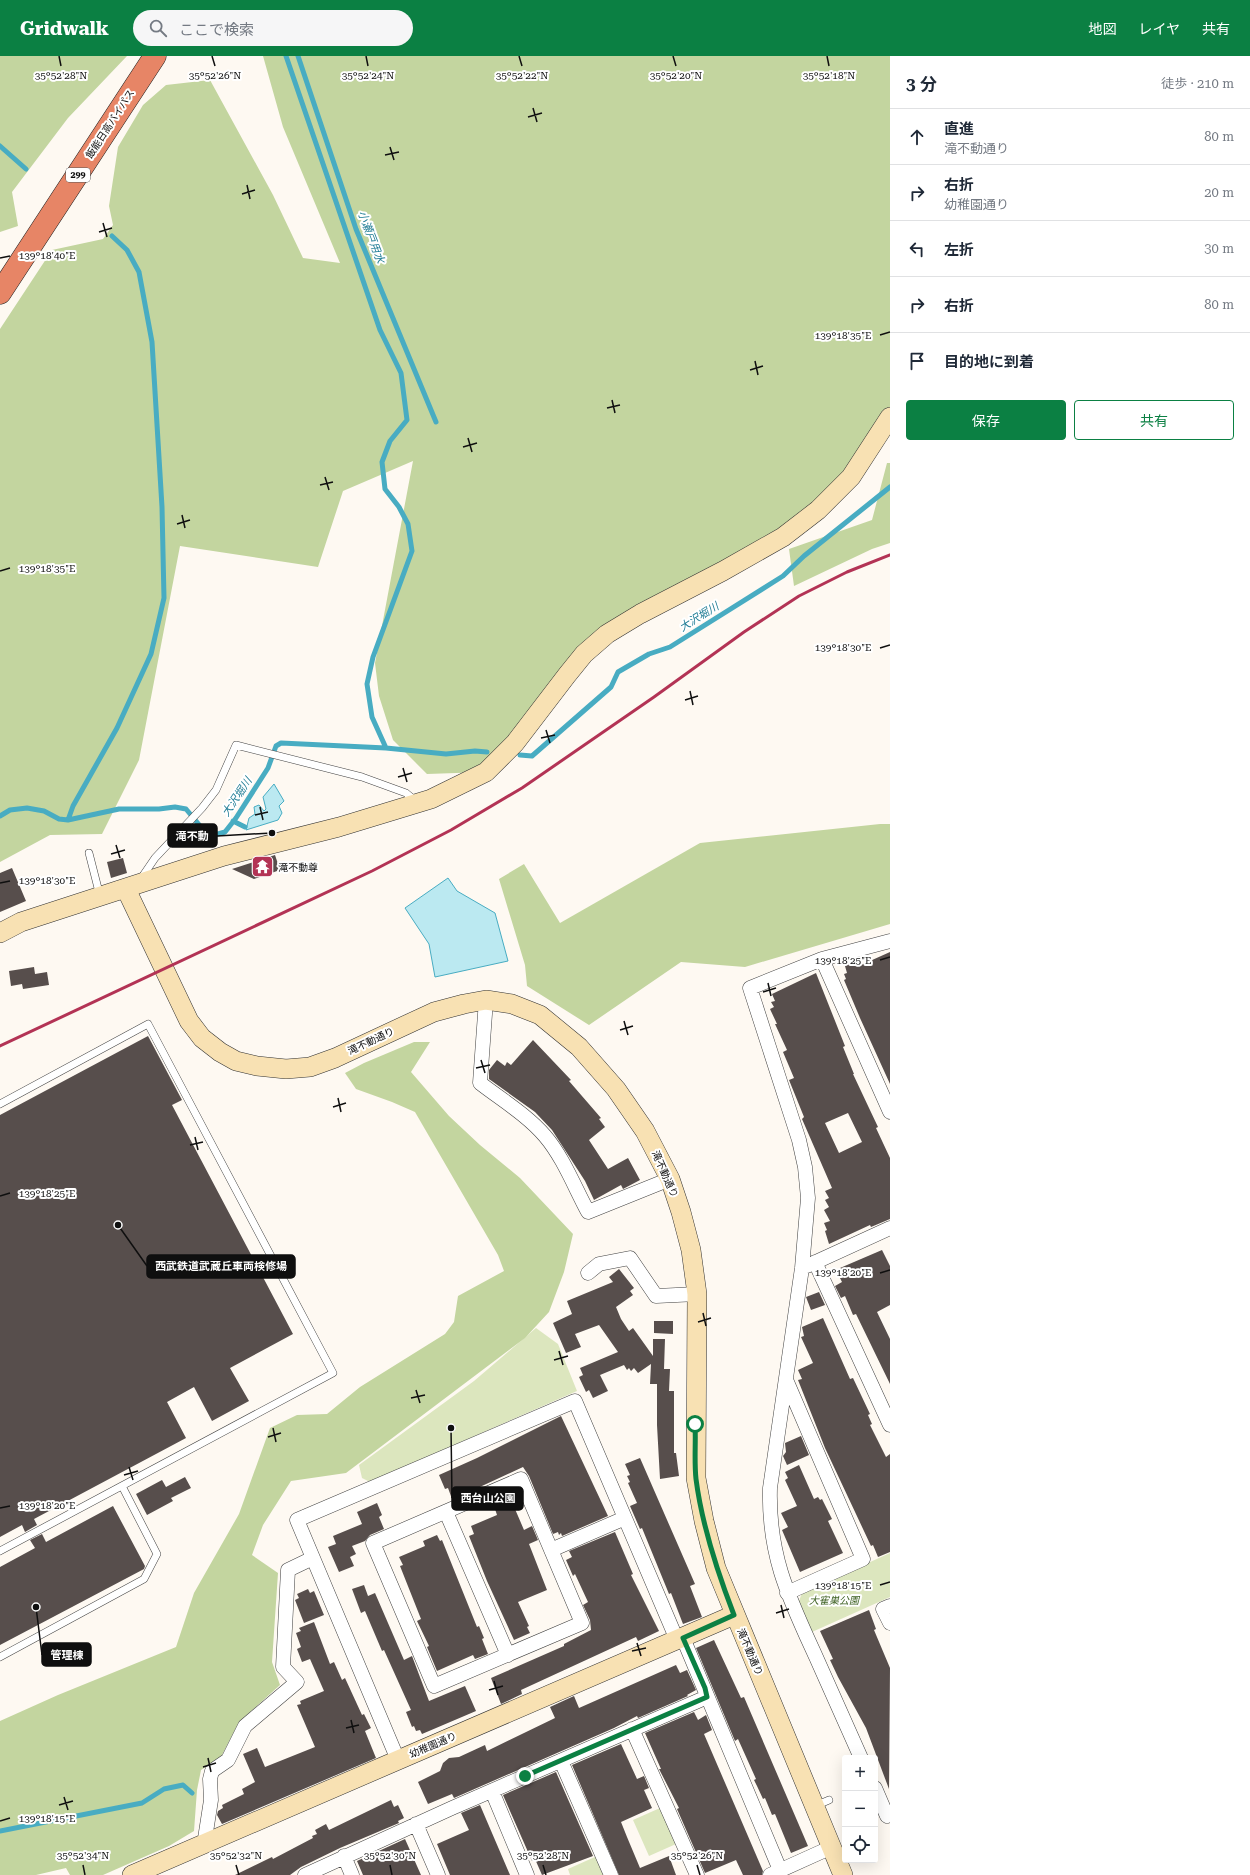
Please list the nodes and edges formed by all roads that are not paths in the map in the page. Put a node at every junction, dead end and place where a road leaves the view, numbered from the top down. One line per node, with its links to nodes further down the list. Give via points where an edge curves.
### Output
1 (155, 56): 2 (highway, 飯能日高バイパス / 299)
2 (0, 293)
3 (890, 417): 4 (street, via 851,477 818,510 783,537 607,634 580,659 515,743 486,772)
4 (418, 803): 6 (street, via 308,836 224,856); 6 (lane, via 406,793 362,777 236,745 216,790)
5 (89, 853): 7 (lane)
6 (131, 888): 7 (street); 11 (street, 滝不動通り, via 188,1021 202,1038 236,1061 286,1069 310,1067 434,1012)
7 (100, 896): 8 (street, via 21,922)
8 (0, 933)
9 (890, 941): 10 (street)
10 (822, 959): 13 (street); 17 (street, via 750,988 799,1140 805,1167 808,1198)
11 (486, 1000): 14 (street, 滝不動通り, via 512,1004 540,1015 579,1047 616,1089 645,1131); 14 (street, via 480,1083 530,1121 546,1137 588,1212)
12 (0, 1104): 22 (lane, via 148,1024 333,1373)
13 (890, 1112)
14 (670, 1179): 19 (street, 滝不動通り, via 691,1250)
15 (890, 1228): 16 (street)
16 (815, 1262): 17 (street); 21 (street)
17 (802, 1268): 20 (street)
18 (588, 1273): 19 (street, via 599,1264 630,1258 656,1296)
19 (697, 1294): 30 (street, 滝不動通り, via 696,1478 716,1568)
20 (786, 1382): 28 (street, via 769,1508 777,1560); 28 (street, via 862,1558)
21 (890, 1425)
22 (122, 1486): 26 (lane); 34 (lane, via 157,1554 144,1579)
23 (446, 1512): 25 (street, via 521,1479); 33 (street); 33 (street, via 373,1543 434,1686)
24 (625, 1518): 25 (street); 27 (street, via 576,1401 297,1520); 32 (street)
25 (551, 1550): 33 (street, via 582,1622)
26 (0, 1551)
27 (313, 1558): 38 (street); 44 (street, via 288,1570 283,1667 297,1682 245,1726 228,1760 212,1771 211,1800)
28 (787, 1593): 37 (street)
29 (890, 1606): 31 (street, via 884,1609)
30 (734, 1615): 32 (street, 幼稚園通り); 45 (street, 滝不動通り, via 822,1803)
31 (890, 1623)
32 (680, 1639): 35 (street); 38 (street, 幼稚園通り)
33 (508, 1654)
34 (0, 1657)
35 (707, 1697): 36 (street); 47 (street)
36 (632, 1729): 39 (street); 54 (street)
37 (860, 1755)
38 (398, 1760): 44 (street, 幼稚園通り)
39 (561, 1762): 40 (street); 53 (street)
40 (492, 1791): 43 (street); 52 (street)
41 (876, 1791): 42 (street, via 887,1816)
42 (890, 1814)
43 (416, 1824): 46 (street); 51 (street)
44 (204, 1845): 48 (street, 幼稚園通り)
45 (832, 1847): 47 (street); 55 (street, 滝不動通り)
46 (344, 1856): 49 (street); 50 (street)
47 (775, 1872)
48 (132, 1875)
49 (305, 1875)
50 (352, 1875)
51 (438, 1875)
52 (527, 1875)
53 (611, 1875)
54 (697, 1875)
55 (843, 1875)

